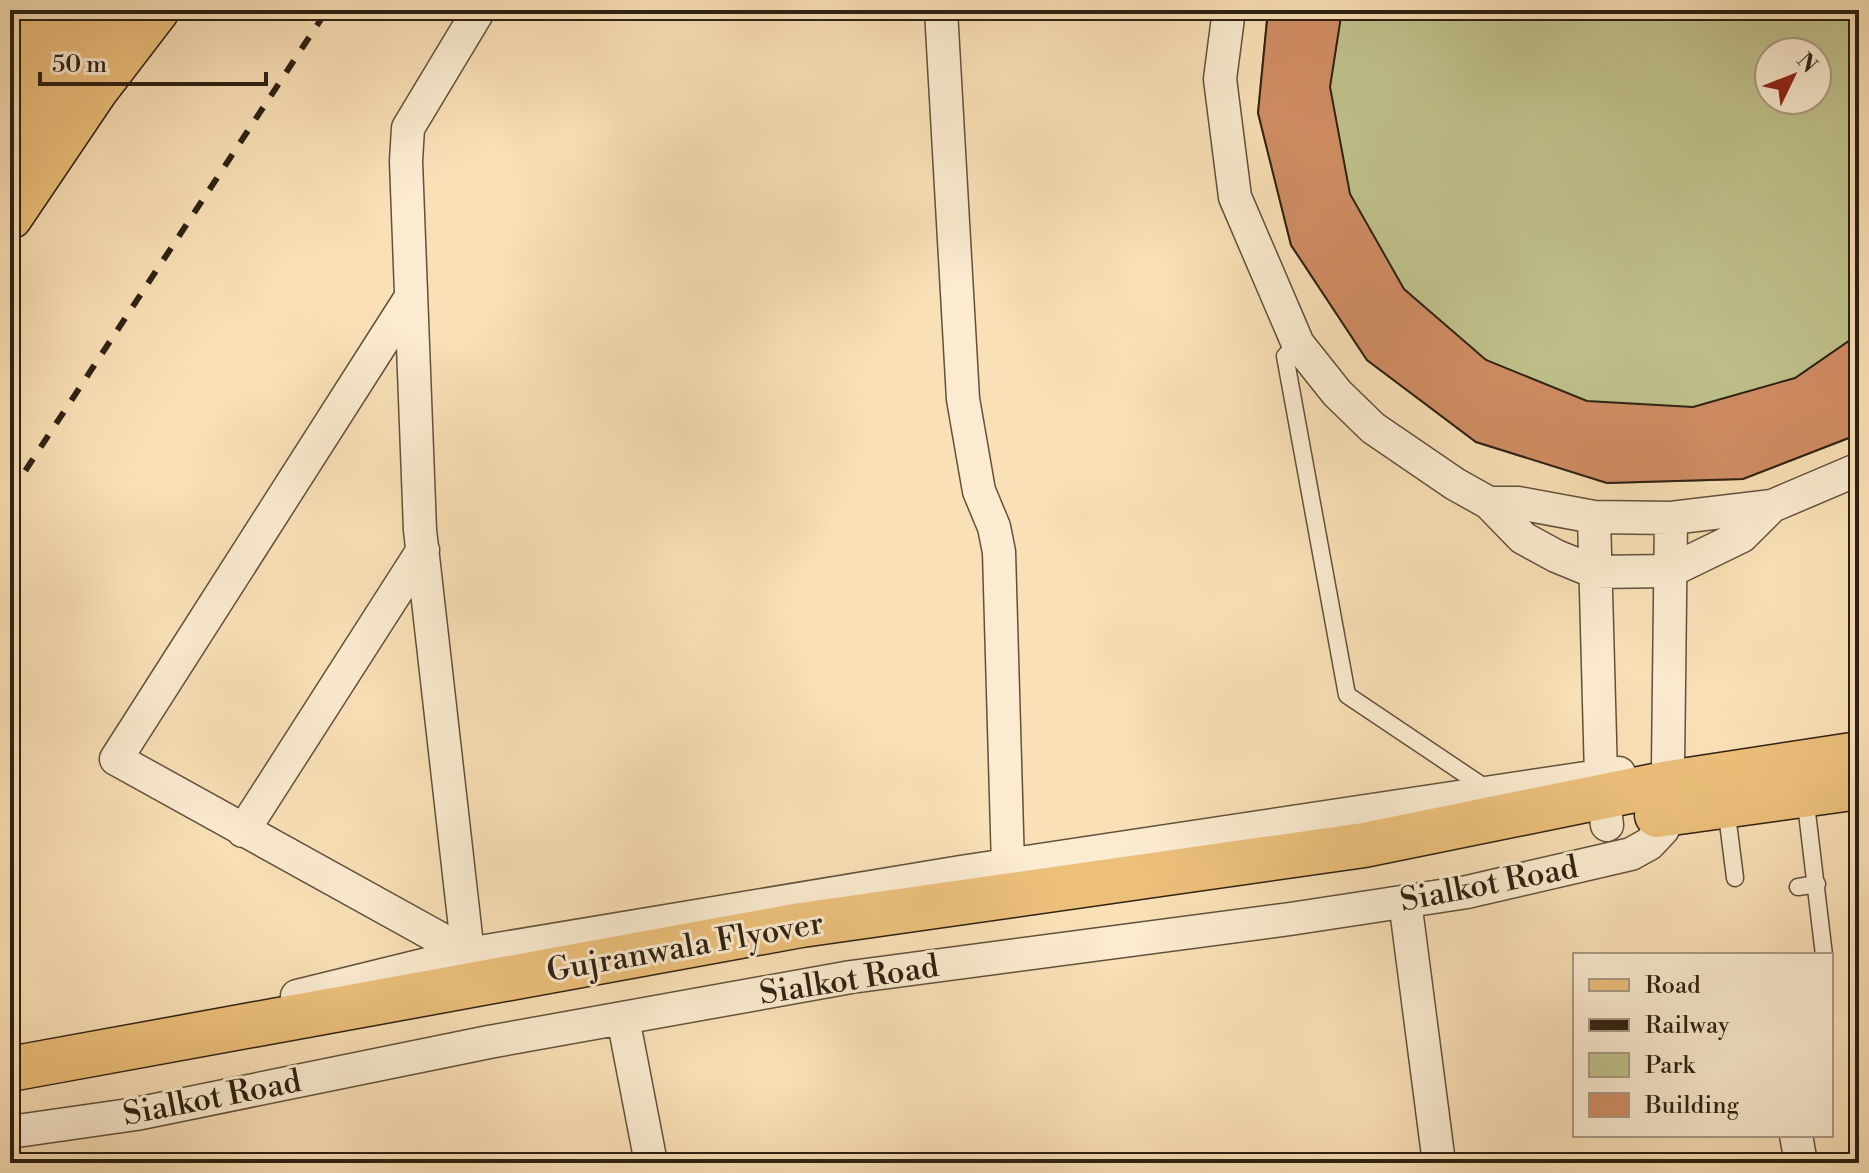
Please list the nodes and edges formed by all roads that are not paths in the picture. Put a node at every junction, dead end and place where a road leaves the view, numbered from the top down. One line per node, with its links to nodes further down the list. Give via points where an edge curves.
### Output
1 (34, 10): 8 (main road)
2 (74, 10): 9 (main road)
3 (121, 10): 10 (main road)
4 (157, 10): 11 (main road)
5 (479, 10): 12 (street, via 408,128)
6 (941, 10): 31 (street, via 963,399 979,491 999,552)
7 (1229, 10): 13 (street, via 1220,79 1235,197)
8 (10, 43)
9 (10, 92)
10 (10, 156)
11 (10, 217)
12 (411, 297): 19 (street); 29 (street, via 116,759)
13 (1298, 344): 15 (street, via 1373,428); 25 (lane, via 1285,356 1347,695)
14 (1859, 469): 16 (street)
15 (1489, 503): 17 (street); 21 (street, via 1523,538)
16 (1772, 506): 18 (street); 20 (street, via 1742,536)
17 (1594, 517): 18 (street); 21 (street)
18 (1671, 518): 20 (street)
19 (423, 550): 29 (street); 37 (street)
20 (1670, 571): 21 (street); 23 (street)
21 (1595, 572): 27 (street)
22 (1859, 754): 23 (main road, Sialkot Road)
23 (1669, 787): 27 (main road, Sialkot Road); 28 (main road, Sialkot Road); 35 (street, Sialkot Road, via 1663,829 1631,854)
24 (1859, 787): 26 (main road, Sialkot Road)
25 (1492, 792): 27 (street); 31 (street)
26 (1805, 795): 28 (main road, Sialkot Road); 33 (lane)
27 (1604, 799): 30 (main road, Sialkot Road)
28 (1726, 806): 32 (lane)
29 (243, 831): 37 (street)
30 (1365, 856): 40 (main road, Gujranwala Flyover, via 801,925 272,1022)
31 (1008, 866): 37 (street)
32 (1735, 878)
33 (1817, 884): 34 (lane); 36 (lane)
34 (1798, 887)
35 (1405, 901): 38 (street, Sialkot Road, via 851,977); 46 (street)
36 (1824, 953)
37 (468, 954): 39 (street, via 311,994)
38 (623, 1018): 43 (street, Sialkot Road, via 136,1114); 45 (street)
39 (10, 1047)
40 (120, 1056): 41 (main road, Gujranwala Flyover); 42 (main road)
41 (10, 1069)
42 (10, 1087)
43 (10, 1132)
44 (1796, 1137): 47 (street)
45 (651, 1163)
46 (1439, 1163)
47 (1801, 1163)

